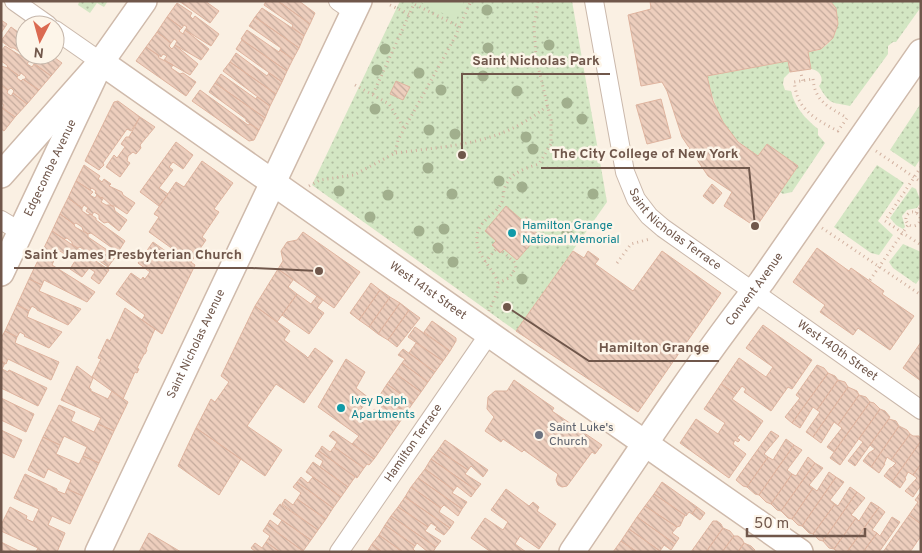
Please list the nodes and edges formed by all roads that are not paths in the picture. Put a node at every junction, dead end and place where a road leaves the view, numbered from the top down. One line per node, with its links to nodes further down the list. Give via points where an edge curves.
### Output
1 (14, 1): 5 (street)
2 (144, 1): 8 (street, Edgecombe Avenue)
3 (594, 1): 13 (street, Saint Nicholas Terrace, via 622,161 636,199 663,228)
4 (350, 5): 10 (street, Saint Nicholas Avenue)
5 (34, 15)
6 (65, 37): 8 (street, West 141st Street)
7 (921, 52): 13 (street, Convent Avenue)
8 (101, 62): 9 (street, Edgecombe Avenue); 10 (street, West 141st Street); 11 (street, Edgecombe Avenue)
9 (1, 175)
10 (273, 183): 14 (street, West 141st Street); 17 (street, Saint Nicholas Avenue)
11 (11, 226): 12 (street, Edgecombe Avenue)
12 (1, 273)
13 (753, 293): 15 (street, West 140th Street); 16 (street, Convent Avenue)
14 (489, 334): 16 (street, West 141st Street); 18 (street, Hamilton Terrace)
15 (921, 410)
16 (645, 444): 19 (street, Convent Avenue); 20 (street, West 141st Street)
17 (98, 552)
18 (339, 552)
19 (572, 552)
20 (800, 552)

